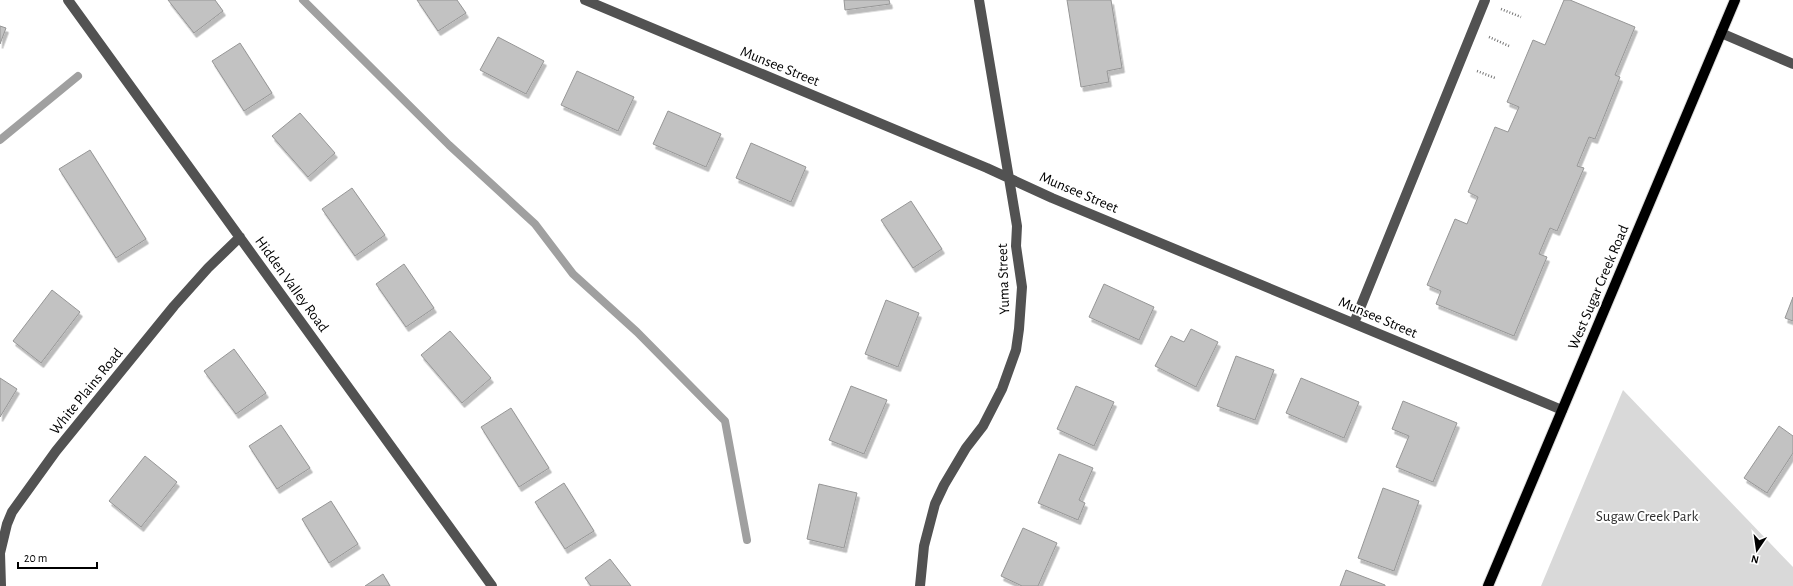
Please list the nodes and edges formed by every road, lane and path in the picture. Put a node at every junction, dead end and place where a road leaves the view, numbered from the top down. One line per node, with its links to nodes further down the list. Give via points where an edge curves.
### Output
1 (68, 0): 9 (street, Hidden Valley Road)
2 (585, 0): 8 (street, Munsee Street)
3 (979, 0): 8 (street, Yuma Street)
4 (1485, 0): 10 (street)
5 (1735, 0): 6 (main road, West Sugar Creek Road)
6 (1721, 33): 7 (street); 11 (main road, West Sugar Creek Road)
7 (1793, 64)
8 (1009, 178): 10 (street, Munsee Street); 14 (street, Yuma Street, via 1017,226 1016,246 1022,287 1016,350 1002,389 983,426 966,448 935,504 924,546)
9 (240, 237): 12 (street, White Plains Road, via 174,306 56,451 12,512 0,553); 13 (street, Hidden Valley Road)
10 (1354, 323): 11 (street, Munsee Street)
11 (1562, 410): 15 (main road, West Sugar Creek Road)
12 (1, 586)
13 (492, 586)
14 (920, 586)
15 (1488, 586)

